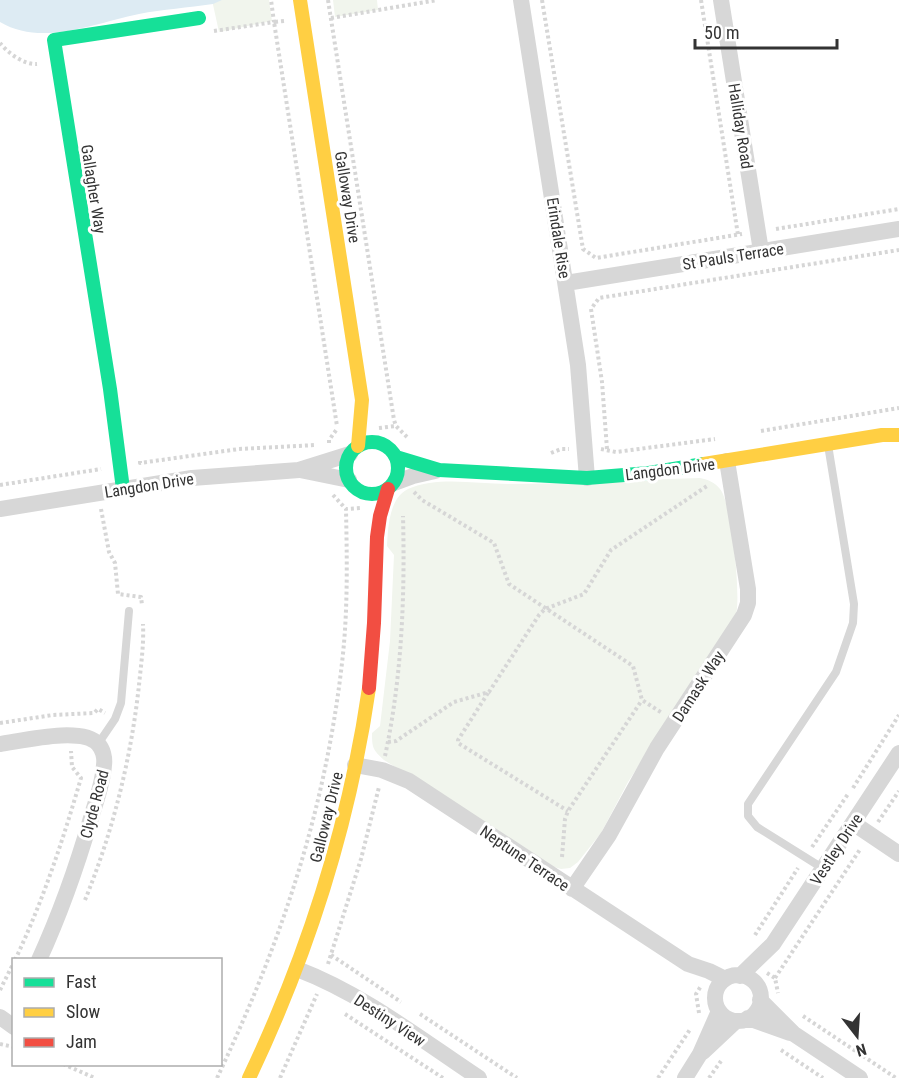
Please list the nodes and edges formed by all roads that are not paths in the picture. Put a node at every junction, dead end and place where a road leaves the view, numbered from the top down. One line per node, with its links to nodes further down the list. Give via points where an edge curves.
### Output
1 (300, 0): 8 (street, Galloway Drive)
2 (521, 0): 7 (street, Erindale Rise)
3 (721, 0): 6 (street, Halliday Road)
4 (199, 18): 20 (street, Gallagher Way, via 54,40)
5 (899, 229): 6 (street, St Pauls Terrace)
6 (761, 251): 7 (street, St Pauls Terrace)
7 (566, 283): 17 (street, Erindale Rise, via 578,365)
8 (362, 400): 11 (street, Galloway Drive); 12 (street, Galloway Drive)
9 (899, 435): 10 (street, Langdon Drive)
10 (828, 445): 13 (street, Langdon Drive); 30 (lane, via 854,604 853,623 836,672 748,804 748,816 757,827)
11 (354, 450): 12 (street, via 373,442); 15 (street, Langdon Drive); 18 (street, via 346,463 346,472)
12 (392, 452): 14 (street, Langdon Drive); 19 (street, via 399,466)
13 (727, 461): 17 (street, Langdon Drive); 31 (street, Damask Way, via 748,603)
14 (413, 469): 16 (street, Langdon Drive); 19 (street, Langdon Drive)
15 (300, 470): 18 (street, Langdon Drive); 20 (street, Langdon Drive, via 232,474)
16 (439, 470): 17 (street, Langdon Drive)
17 (587, 478)
18 (355, 486): 19 (street, via 374,494); 22 (street, Galloway Drive, via 371,524)
19 (391, 486): 22 (street, Galloway Drive, via 379,521)
20 (123, 489): 21 (street, Langdon Drive)
21 (0, 509)
22 (376, 550): 27 (street, Galloway Drive, via 370,678)
23 (129, 611): 25 (lane, Clyde Road, via 121,703)
24 (0, 744): 25 (street, via 71,735)
25 (98, 744): 33 (street, Clyde Road, via 105,757 101,782 79,859)
26 (899, 753): 28 (street, Vestley Drive)
27 (355, 765): 31 (street, Neptune Terrace, via 409,781); 35 (street, Galloway Drive, via 334,855)
28 (853, 823): 29 (street); 30 (street, Vestley Drive)
29 (899, 854)
30 (824, 869): 32 (street, Vestley Drive)
31 (572, 889): 34 (street, Neptune Terrace)
32 (773, 944): 36 (street, Vestley Drive); 37 (street, Vestley Drive)
33 (40, 958)
34 (688, 964): 36 (street, Neptune Terrace); 38 (street, Neptune Terrace)
35 (297, 969): 42 (street, Galloway Drive); 43 (street, Destiny View, via 357,997)
36 (733, 978): 37 (street, via 754,982); 38 (street, via 716,992)
37 (760, 995): 39 (street, via 757,1012); 40 (street)
38 (717, 1005): 39 (street, via 728,1019); 41 (street)
39 (742, 1020): 40 (street); 41 (street)
40 (794, 1034): 45 (street)
41 (700, 1054): 44 (street)
42 (249, 1078)
43 (479, 1078)
44 (685, 1078)
45 (860, 1078)

